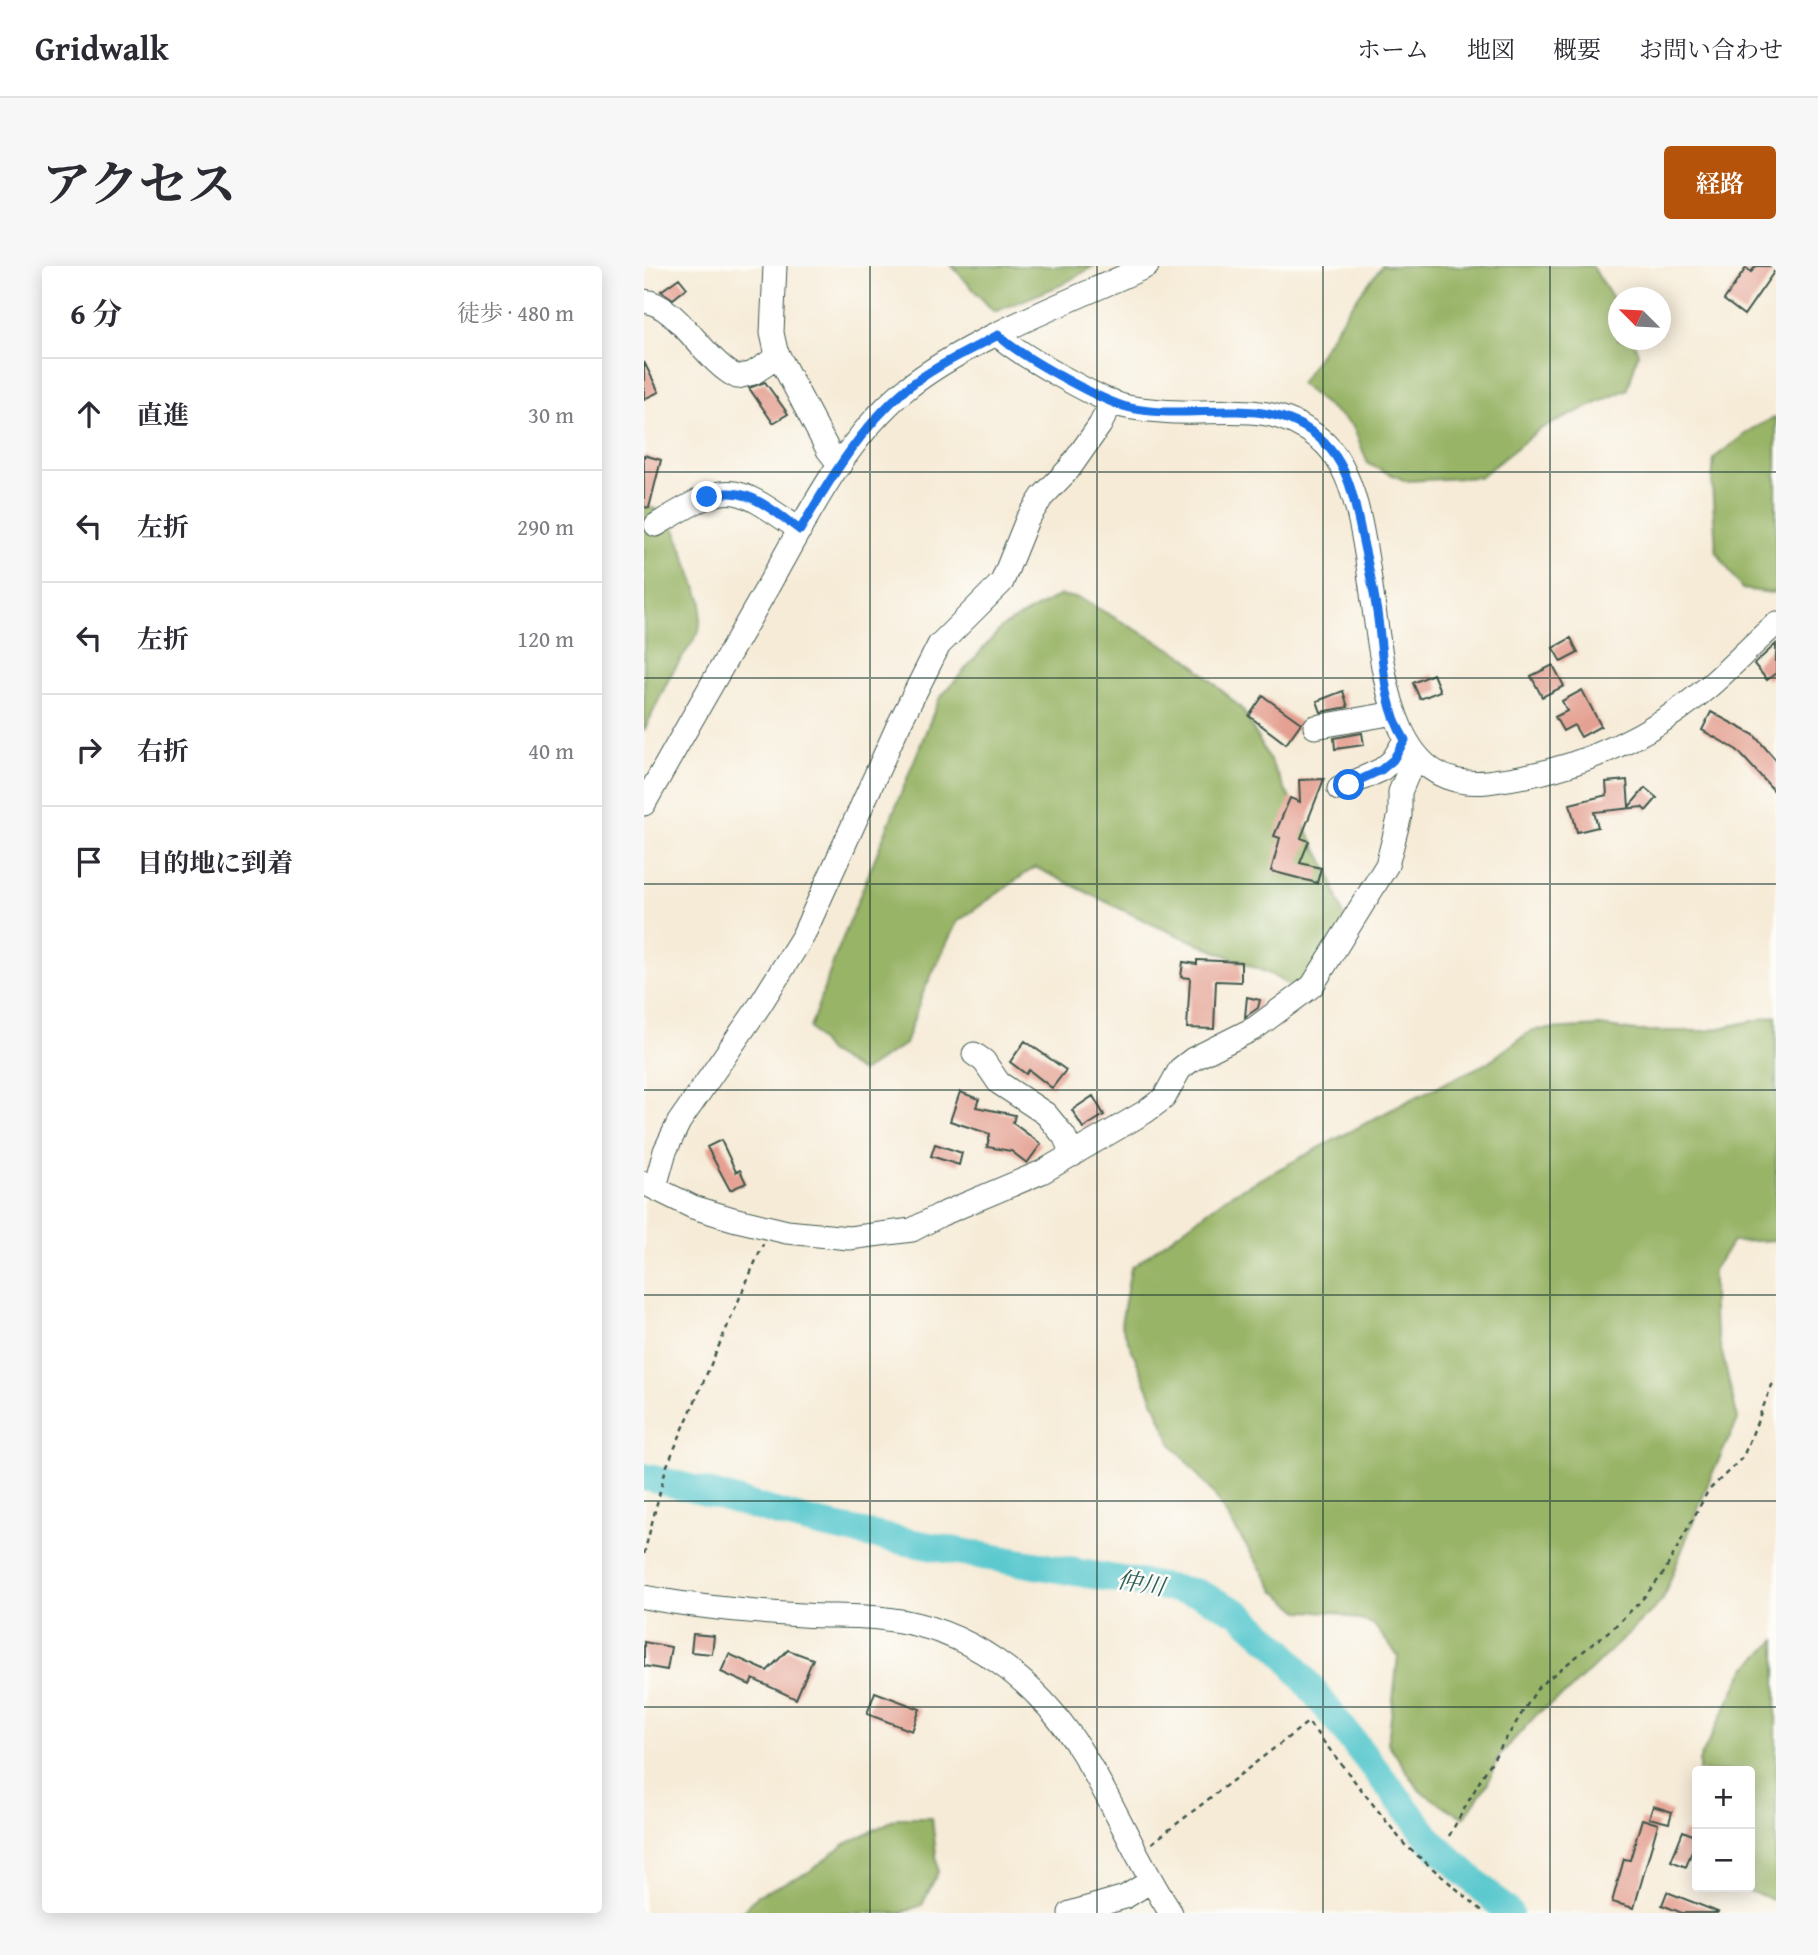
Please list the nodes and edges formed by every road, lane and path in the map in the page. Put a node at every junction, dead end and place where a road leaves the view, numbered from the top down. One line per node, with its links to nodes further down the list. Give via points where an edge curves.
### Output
1 (775, 266): 5 (street, via 772,333)
2 (1147, 266): 4 (street)
3 (644, 300): 5 (street, via 665,309 716,362 737,377 753,373)
4 (998, 335): 6 (street, via 1039,363); 7 (street, via 907,389 863,433)
5 (779, 356): 7 (street)
6 (1112, 401): 11 (street, via 1162,412 1254,411 1285,418 1329,447 1352,489 1376,607 1384,677); 19 (street, via 1069,469 1027,520 1002,582 939,645 803,936 678,1122)
7 (840, 466): 9 (street)
8 (656, 525): 9 (street, via 720,492 742,493)
9 (800, 530): 16 (street)
10 (1776, 624): 14 (street, via 1667,720 1579,763 1475,783 1447,776)
11 (1395, 713): 12 (street); 13 (street)
12 (1315, 727)
13 (1405, 740): 14 (street); 15 (street, via 1381,770)
14 (1419, 758): 18 (street, via 1400,792 1400,815 1387,865 1312,986 1255,1028 1193,1059 1180,1069 1164,1098)
15 (1339, 789)
16 (644, 804)
17 (974, 1054): 18 (street, via 999,1083 1046,1115)
18 (1073, 1155): 20 (street, via 912,1230 849,1238)
19 (649, 1185): 20 (street, via 693,1207)
20 (765, 1227): 22 (path, via 763,1243 666,1468)
21 (1776, 1383): 24 (path, via 1743,1457 1708,1491 1663,1574 1613,1628 1539,1686)
22 (644, 1554)
23 (644, 1597): 25 (street, via 801,1615 886,1618 954,1636 1010,1670 1052,1712 1079,1747)
24 (1449, 1836)
25 (1132, 1848): 26 (street); 29 (path, via 1157,1842 1308,1722 1405,1845)
26 (1151, 1881): 27 (street, via 1125,1897); 28 (street)
27 (1070, 1913)
28 (1171, 1913)
29 (1485, 1913)

